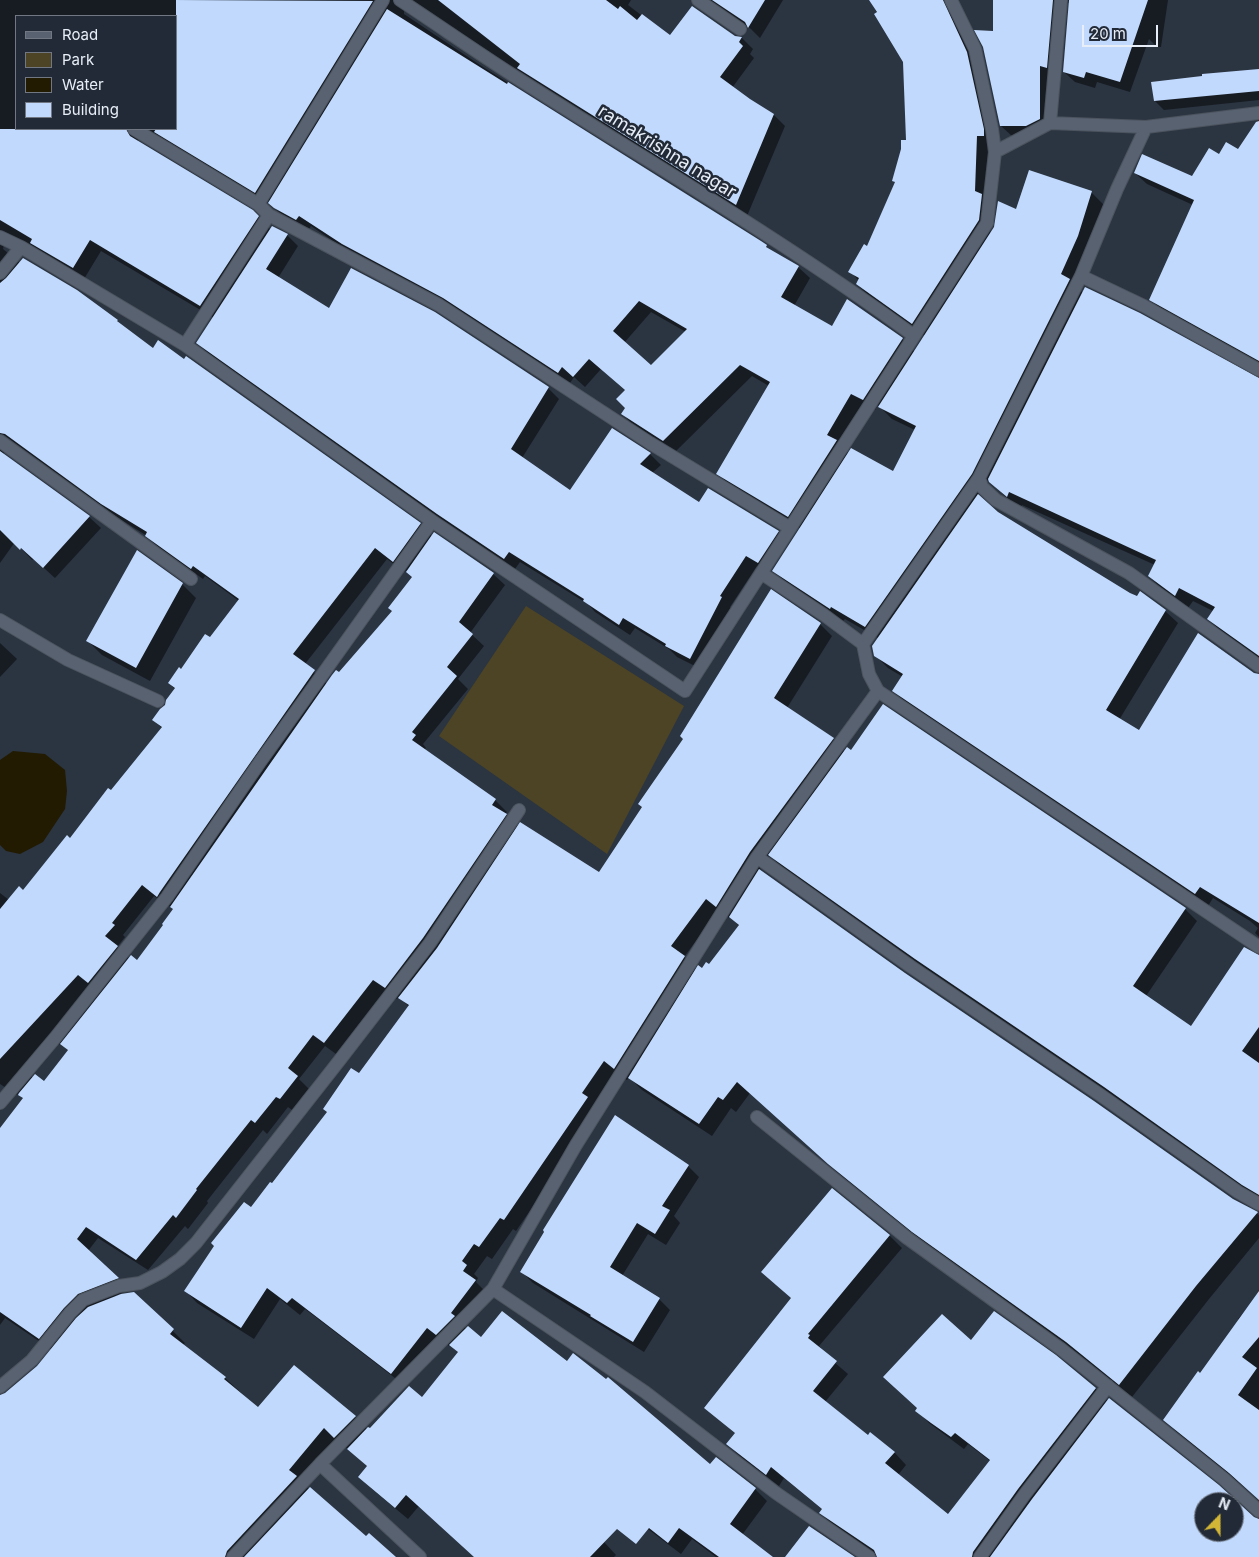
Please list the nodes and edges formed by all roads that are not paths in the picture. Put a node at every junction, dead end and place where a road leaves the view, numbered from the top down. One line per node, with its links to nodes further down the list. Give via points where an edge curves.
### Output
1 (382, 0): 12 (street)
2 (400, 0): 18 (street, ramakrishna nagar, via 862,298)
3 (698, 0): 6 (street)
4 (951, 0): 11 (street, via 975,49)
5 (1061, 0): 8 (street)
6 (740, 29)
7 (1259, 113): 9 (street)
8 (1050, 123): 9 (street); 11 (street)
9 (1146, 127): 17 (street)
10 (136, 130): 12 (street)
11 (995, 152): 18 (street, via 987,223)
12 (258, 204): 13 (street)
13 (269, 215): 19 (street); 24 (street, via 440,305 650,442)
14 (0, 237): 15 (street)
15 (21, 247): 16 (street); 19 (street)
16 (0, 273)
17 (1081, 276): 20 (street, via 1144,306); 22 (street)
18 (914, 335): 24 (street)
19 (185, 345): 23 (street)
20 (1259, 370)
21 (0, 441): 26 (street)
22 (979, 478): 28 (street); 29 (street, via 982,488 996,500 1129,573)
23 (432, 521): 25 (street, via 685,691); 35 (street, via 167,897)
24 (790, 528): 25 (street)
25 (761, 573): 28 (street)
26 (190, 579)
27 (0, 620): 31 (street, via 68,660)
28 (863, 644): 30 (street)
29 (1259, 666)
30 (878, 691): 33 (street); 34 (street)
31 (158, 700)
32 (519, 810): 40 (street, via 430,943 196,1243 180,1260 162,1272 140,1283 119,1286 83,1300 32,1360)
33 (757, 856): 37 (street, via 910,966); 38 (street, via 576,1145)
34 (1259, 947)
35 (0, 1103)
36 (757, 1117): 39 (street, via 907,1238)
37 (1259, 1204)
38 (493, 1289): 41 (street); 45 (street, via 645,1392 776,1493)
39 (1108, 1386): 42 (street); 46 (street)
40 (0, 1387)
41 (320, 1464): 43 (street); 44 (street)
42 (1259, 1511)
43 (233, 1557)
44 (420, 1557)
45 (869, 1557)
46 (980, 1557)

